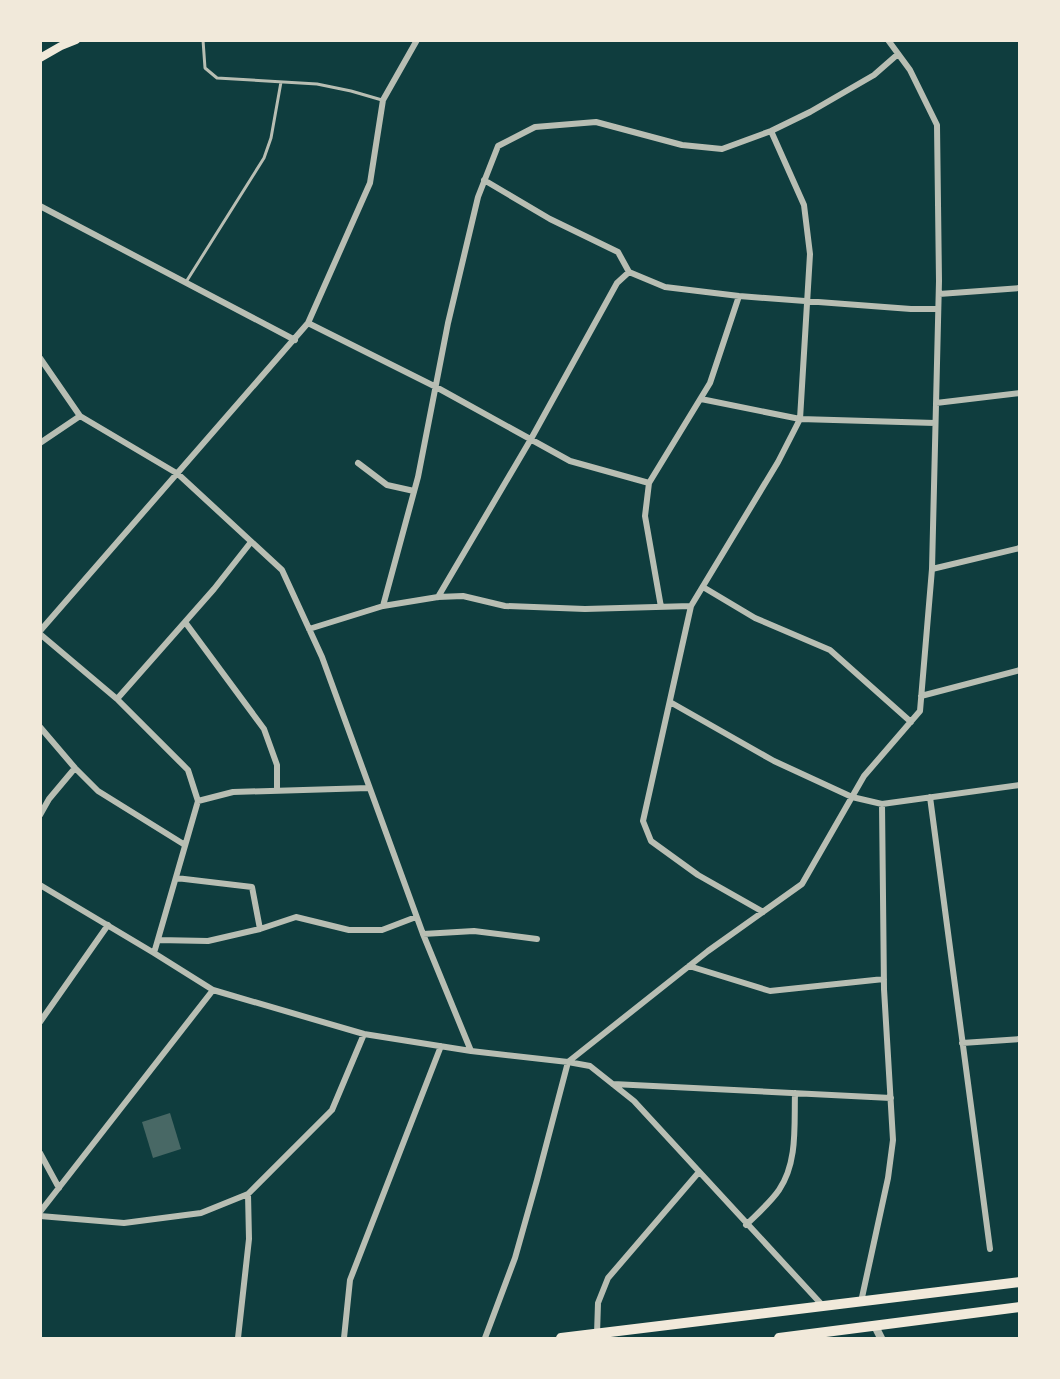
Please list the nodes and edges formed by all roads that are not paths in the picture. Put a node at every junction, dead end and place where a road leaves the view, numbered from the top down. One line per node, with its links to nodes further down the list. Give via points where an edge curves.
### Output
1 (76, 40): 6 (main road)
2 (203, 40): 7 (lane, via 205,68 217,78)
3 (417, 40): 8 (street)
4 (888, 40): 5 (street)
5 (898, 54): 9 (street, via 874,75); 15 (street, via 937,125)
6 (40, 58)
7 (281, 82): 8 (lane, via 334,87); 13 (lane, via 264,158)
8 (383, 100): 19 (street, via 370,183)
9 (771, 131): 10 (street, via 722,149 682,145 596,122 535,127 498,146); 17 (street, via 804,205 810,254)
10 (484, 180): 12 (street, via 550,219 618,252); 22 (street)
11 (40, 206): 13 (street)
12 (629, 272): 16 (street, via 665,288); 29 (street, via 617,283)
13 (186, 282): 20 (street)
14 (1020, 288): 15 (street)
15 (939, 294): 18 (street)
16 (739, 296): 17 (street); 24 (street)
17 (808, 301): 18 (street); 27 (street)
18 (938, 309): 25 (street)
19 (308, 323): 20 (street); 22 (street)
20 (295, 340): 32 (street)
21 (40, 358): 26 (street)
22 (436, 387): 29 (street); 34 (street)
23 (1020, 393): 25 (street)
24 (701, 399): 27 (street); 33 (street)
25 (936, 404): 28 (street)
26 (80, 416): 30 (street); 32 (street)
27 (800, 419): 28 (street); 38 (street)
28 (935, 423): 37 (street)
29 (531, 440): 33 (street, via 570,461); 39 (street)
30 (40, 443)
31 (358, 463): 34 (street, via 387,485)
32 (178, 474): 35 (street); 45 (street)
33 (649, 483): 42 (street, via 645,516)
34 (414, 491): 40 (street)
35 (251, 542): 43 (street); 44 (street, via 282,570)
36 (1020, 548): 37 (street)
37 (932, 569): 47 (street)
38 (703, 586): 41 (street); 50 (street, via 755,618 830,650)
39 (438, 597): 40 (street); 42 (street, via 464,596 505,606)
40 (383, 606): 44 (street)
41 (691, 606): 42 (street); 49 (street)
42 (661, 607)
43 (184, 622): 48 (street); 55 (street, via 264,729 277,765)
44 (309, 629): 54 (street)
45 (40, 633): 48 (street)
46 (1020, 670): 47 (street)
47 (921, 696): 50 (street, via 920,711)
48 (117, 699): 58 (street, via 188,770)
49 (670, 702): 56 (street, via 774,761); 64 (street, via 643,821 651,841 698,875)
50 (911, 722): 56 (street, via 864,776)
51 (40, 727): 52 (street)
52 (75, 768): 60 (street); 61 (street, via 98,791)
53 (1020, 785): 57 (street)
54 (369, 788): 55 (street); 65 (street)
55 (277, 790): 58 (street, via 233,792)
56 (852, 796): 59 (street); 64 (street, via 802,884)
57 (930, 797): 59 (street); 78 (street)
58 (198, 801): 61 (street)
59 (882, 804): 73 (street)
60 (40, 815)
61 (185, 845): 62 (street)
62 (176, 878): 67 (street, via 252,886); 70 (street)
63 (40, 885): 66 (street)
64 (763, 912): 72 (street)
65 (416, 917): 67 (street, via 382,930 349,930 296,917); 68 (street)
66 (108, 925): 71 (street); 75 (street)
67 (260, 929): 70 (street, via 208,941)
68 (423, 934): 69 (street, via 474,932); 80 (street)
69 (537, 939)
70 (158, 940): 71 (street)
71 (154, 952): 74 (street)
72 (689, 966): 73 (street, via 771,991); 81 (street)
73 (884, 978): 84 (street)
74 (213, 990): 76 (street); 87 (street)
75 (40, 1022)
76 (364, 1034): 79 (street); 88 (street, via 332,1110)
77 (1020, 1039): 78 (street)
78 (962, 1042): 91 (street)
79 (441, 1046): 80 (street); 99 (street, via 350,1280)
80 (471, 1051): 81 (street)
81 (568, 1062): 82 (street, via 590,1066); 100 (street, via 515,1258)
82 (613, 1084): 83 (street); 86 (street, via 634,1101)
83 (795, 1093): 84 (street); 90 (street, via 794,1148 787,1176 778,1192)
84 (891, 1098): 93 (street, via 890,1169)
85 (40, 1153): 87 (street)
86 (699, 1172): 90 (street); 97 (street, via 608,1278 598,1303)
87 (59, 1188): 89 (street)
88 (248, 1194): 89 (street, via 201,1213 124,1223); 98 (street, via 249,1239)
89 (40, 1214)
90 (746, 1225): 94 (street)
91 (990, 1249)
92 (1020, 1282): 93 (highway)
93 (861, 1302): 94 (highway)
94 (824, 1307): 97 (highway)
95 (1020, 1307): 96 (highway)
96 (875, 1326): 102 (highway); 103 (street)
97 (597, 1334): 101 (highway)
98 (238, 1338)
99 (344, 1338)
100 (485, 1338)
101 (561, 1338)
102 (779, 1338)
103 (881, 1338)

